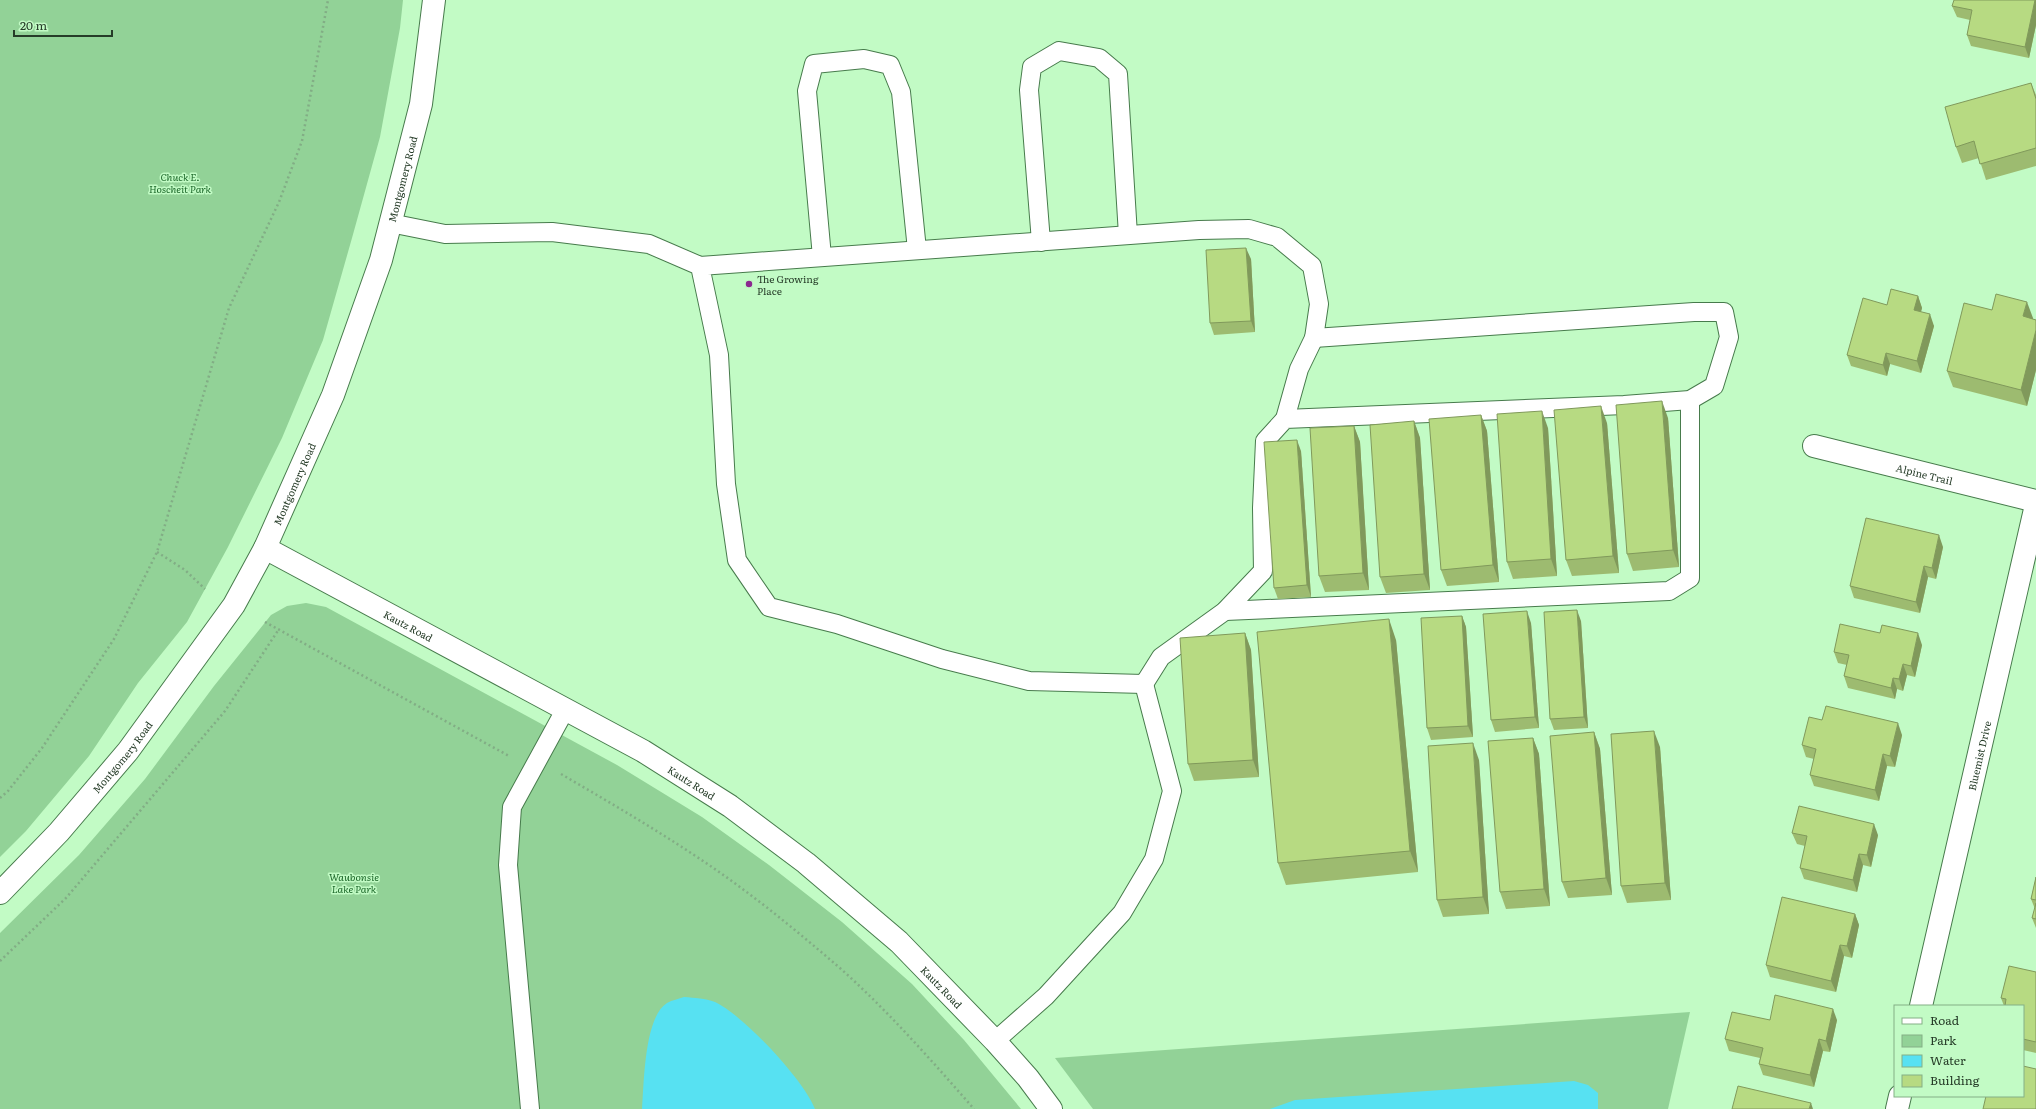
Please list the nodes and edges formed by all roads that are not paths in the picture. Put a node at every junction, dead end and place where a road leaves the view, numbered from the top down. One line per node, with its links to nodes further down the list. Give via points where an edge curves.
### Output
1 (434, 0): 2 (street, Montgomery Road, via 421,104)
2 (390, 223): 7 (lane, via 445,234 552,232 649,244); 14 (street, Montgomery Road, via 334,395)
3 (1128, 236): 4 (lane); 4 (lane, via 1118,74 1099,58 1059,51 1032,67 1029,90); 8 (lane, via 1199,230 1249,230 1278,237 1312,266 1319,304)
4 (1041, 242): 5 (lane)
5 (917, 250): 6 (lane); 6 (lane, via 901,92 890,65 864,59 814,64 807,91)
6 (822, 257): 7 (lane)
7 (700, 266): 16 (lane, via 719,355 726,484 737,560 769,607 837,624 942,659 1029,681)
8 (1314, 338): 9 (lane, via 1724,312 1729,337 1714,386); 10 (lane, via 1299,368)
9 (1690, 400): 10 (lane); 15 (lane, via 1690,578 1669,591)
10 (1286, 420): 15 (lane, via 1265,441 1263,571)
11 (1814, 446): 12 (street, Alpine Trail)
12 (2036, 501)
13 (2036, 505): 19 (street, Bluemist Drive)
14 (265, 548): 17 (street, Kautz Road); 18 (street, Montgomery Road, via 234,605 128,751 59,832)
15 (1225, 611): 16 (lane, via 1162,657)
16 (1144, 684): 20 (lane, via 1172,791 1154,859 1122,913 1046,996)
17 (565, 710): 20 (street, Kautz Road, via 643,751 730,806 806,863 898,942); 22 (lane, via 512,808 508,865)
18 (0, 893)
19 (1921, 1005)
20 (995, 1041): 23 (street, Kautz Road, via 1028,1078)
21 (1900, 1097): 24 (street)
22 (530, 1109)
23 (1050, 1109)
24 (1897, 1109)

